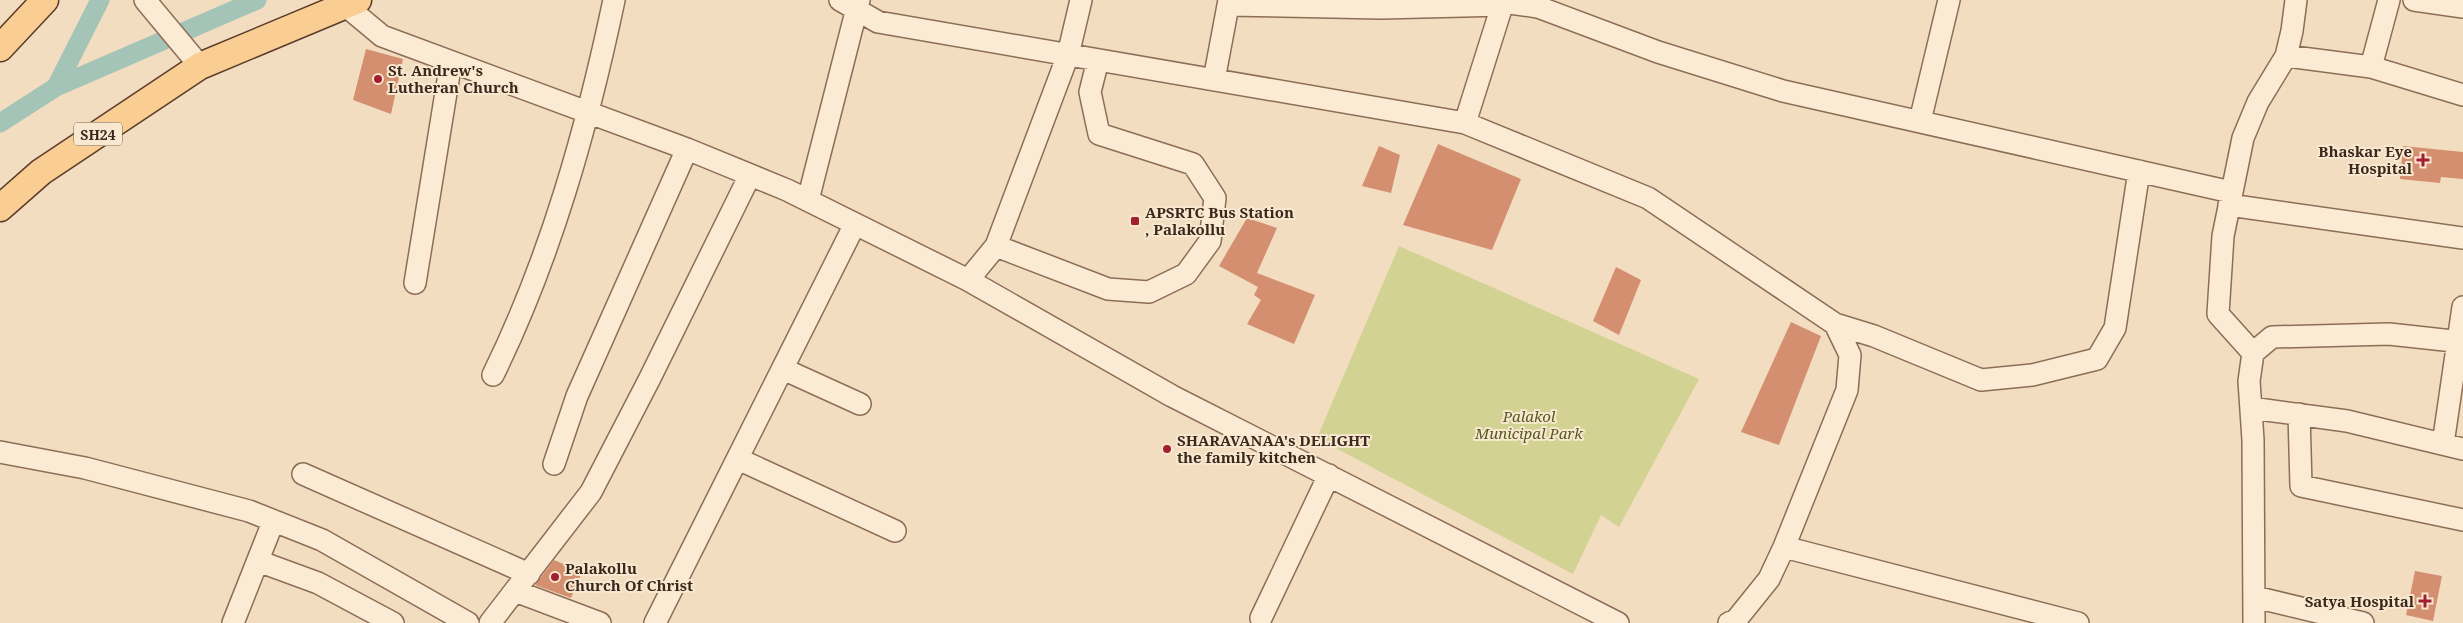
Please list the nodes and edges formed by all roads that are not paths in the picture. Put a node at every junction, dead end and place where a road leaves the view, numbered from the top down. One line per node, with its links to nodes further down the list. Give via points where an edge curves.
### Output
1 (45, 0): 14 (main road)
2 (145, 0): 19 (street)
3 (614, 0): 23 (street)
4 (1082, 0): 15 (street)
5 (1949, 0): 24 (street)
6 (2296, 0): 16 (street)
7 (2390, 0): 20 (street)
8 (2414, 0): 13 (street)
9 (352, 3): 18 (street, via 382,36); 19 (main road, SH24)
10 (852, 3): 15 (street, via 878,22); 30 (street)
11 (1229, 3): 12 (street, via 1381,8); 21 (street)
12 (1504, 5): 24 (street, via 1538,7 1658,52 1783,92); 25 (street)
13 (2463, 7)
14 (0, 48)
15 (1068, 55): 17 (street); 34 (street)
16 (2286, 56): 20 (street); 29 (street, via 2258,102 2243,138)
17 (1098, 60): 21 (street); 34 (street, via 1090,92 1098,134 1193,164 1215,198 1210,241 1186,274 1149,292 1108,289)
18 (451, 62): 23 (street); 36 (street)
19 (200, 66): 31 (main road, SH24, via 41,172)
20 (2371, 67): 22 (street)
21 (1214, 80): 25 (street)
22 (2463, 95)
23 (589, 113): 26 (street); 42 (street, via 549,238 509,343)
24 (1920, 121): 27 (street)
25 (1465, 123): 38 (street, via 1648,198)
26 (687, 149): 28 (street); 49 (street, via 576,396)
27 (2138, 172): 29 (street); 38 (street, via 2115,328 2097,359 2032,376 1981,380 1874,336)
28 (750, 175): 30 (street); 57 (street, via 591,492)
29 (2230, 198): 33 (street); 40 (street, via 2223,236 2218,314)
30 (808, 200): 32 (street)
31 (0, 208)
32 (855, 224): 35 (street); 41 (street)
33 (2463, 238)
34 (996, 246): 35 (street)
35 (968, 280): 51 (street, via 1172,396)
36 (416, 283)
37 (2463, 307): 39 (street)
38 (1835, 324): 55 (street, via 1850,355 1847,390)
39 (2461, 342): 40 (street, via 2389,334 2272,337); 46 (street)
40 (2253, 352): 44 (street, via 2249,381)
41 (783, 369): 43 (street); 48 (street)
42 (493, 375)
43 (860, 404)
44 (2251, 408): 45 (street); 59 (street)
45 (2298, 414): 46 (street, via 2347,420); 52 (street, via 2301,486)
46 (2453, 447)
47 (0, 452): 53 (street, via 95,470 249,511)
48 (738, 459): 54 (street); 68 (street)
49 (554, 464)
50 (303, 474): 57 (street)
51 (1329, 475): 61 (street); 62 (street)
52 (2463, 520)
53 (274, 522): 56 (street); 65 (street, via 322,540)
54 (895, 531)
55 (1784, 547): 60 (street); 69 (street, via 1768,579 1736,620)
56 (258, 561): 63 (street); 64 (street, via 318,583)
57 (529, 574): 58 (street)
58 (515, 591): 66 (street); 67 (street)
59 (2254, 597): 71 (street); 72 (street)
60 (1999, 613): 70 (street)
61 (1261, 618)
62 (1611, 621)
63 (233, 623)
64 (393, 623)
65 (468, 623)
66 (490, 623)
67 (600, 623)
68 (655, 623)
69 (1729, 623)
70 (2078, 623)
71 (2254, 623)
72 (2363, 623)

